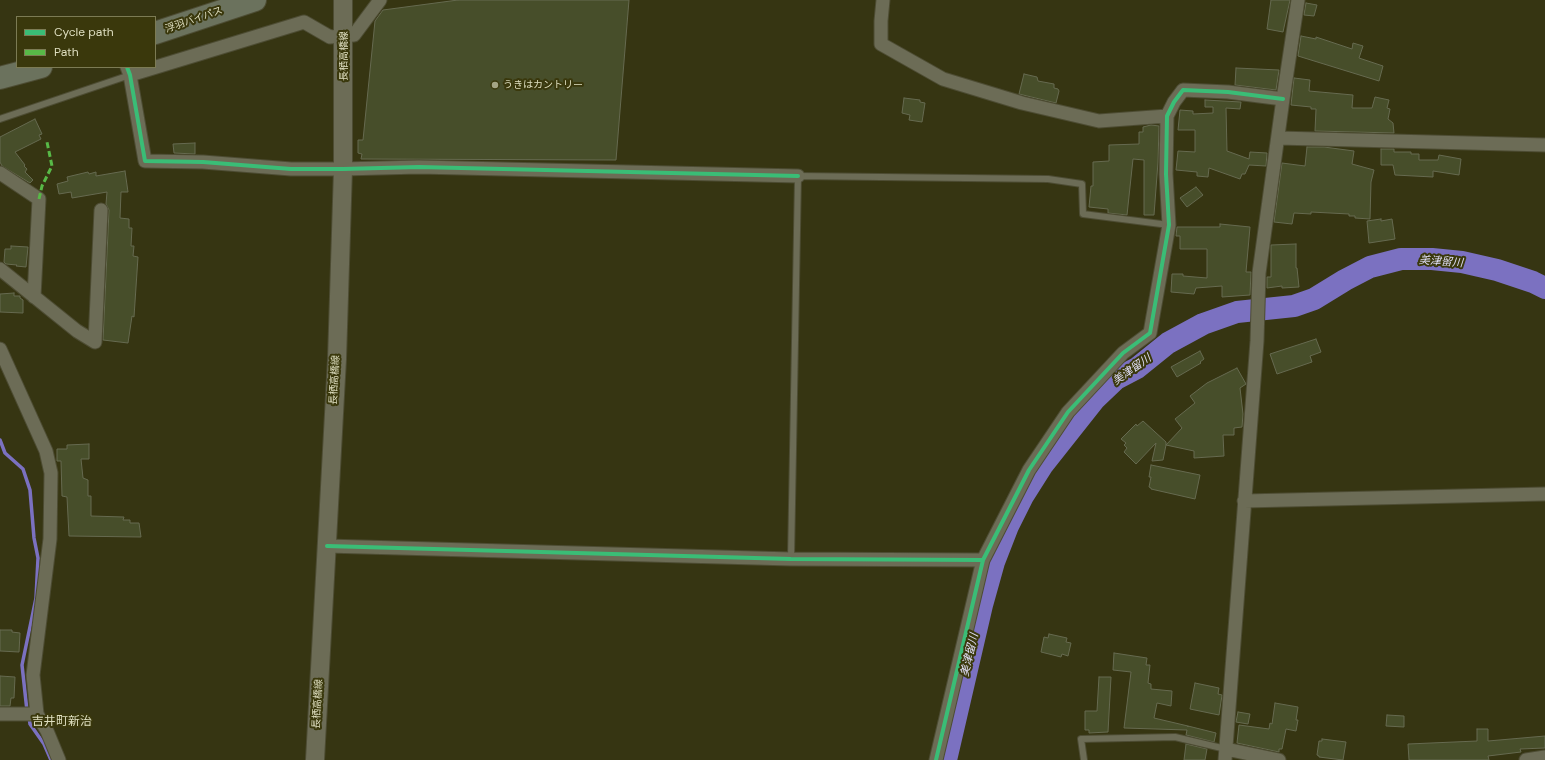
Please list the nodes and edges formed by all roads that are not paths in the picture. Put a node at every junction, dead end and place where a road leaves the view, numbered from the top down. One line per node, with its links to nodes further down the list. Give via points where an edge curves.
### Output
1 (255, 0): 6 (highway, 浮羽バイパス)
2 (343, 0): 7 (main road, 長栖高橋線)
3 (380, 0): 7 (street, via 354,35)
4 (883, 0): 14 (street, via 882,44 943,79 1022,103 1099,121)
5 (1298, 0): 13 (street)
6 (156, 33)
7 (344, 36): 8 (street, via 330,37 304,22); 18 (main road, 長栖高橋線)
8 (156, 63)
9 (37, 68): 12 (highway)
10 (139, 68): 11 (street)
11 (128, 71): 15 (lane); 18 (street, via 144,161 203,162 291,169)
12 (0, 78)
13 (1283, 99): 14 (street, via 1228,92 1183,90); 16 (street)
14 (1167, 116): 22 (street, via 1166,174)
15 (0, 119)
16 (1278, 138): 17 (street); 27 (street, via 1259,273)
17 (1545, 145)
18 (343, 169): 20 (street, via 419,167); 28 (main road, 長栖高橋線, via 337,359)
19 (0, 173): 24 (street, via 39,199)
20 (798, 176): 22 (lane, via 1048,179 1082,184 1083,214); 29 (lane)
21 (102, 210): 24 (street, via 95,342 77,331)
22 (1169, 225): 30 (street, via 1150,334 1122,353 1068,412 1029,470)
23 (0, 269): 24 (street)
24 (34, 296)
25 (0, 349): 32 (street, via 46,451 51,473 50,539 33,675)
26 (1545, 494): 27 (street)
27 (1244, 501): 33 (street)
28 (327, 546): 29 (street); 36 (main road, 長栖高橋線)
29 (791, 559): 30 (street)
30 (983, 560): 37 (street)
31 (0, 714): 32 (street)
32 (37, 714): 35 (street)
33 (1225, 754): 38 (lane, via 1176,737 1081,739); 39 (street)
34 (1545, 757): 40 (street)
35 (59, 760)
36 (315, 760)
37 (936, 760)
38 (1084, 760)
39 (1279, 760)
40 (1526, 760)

